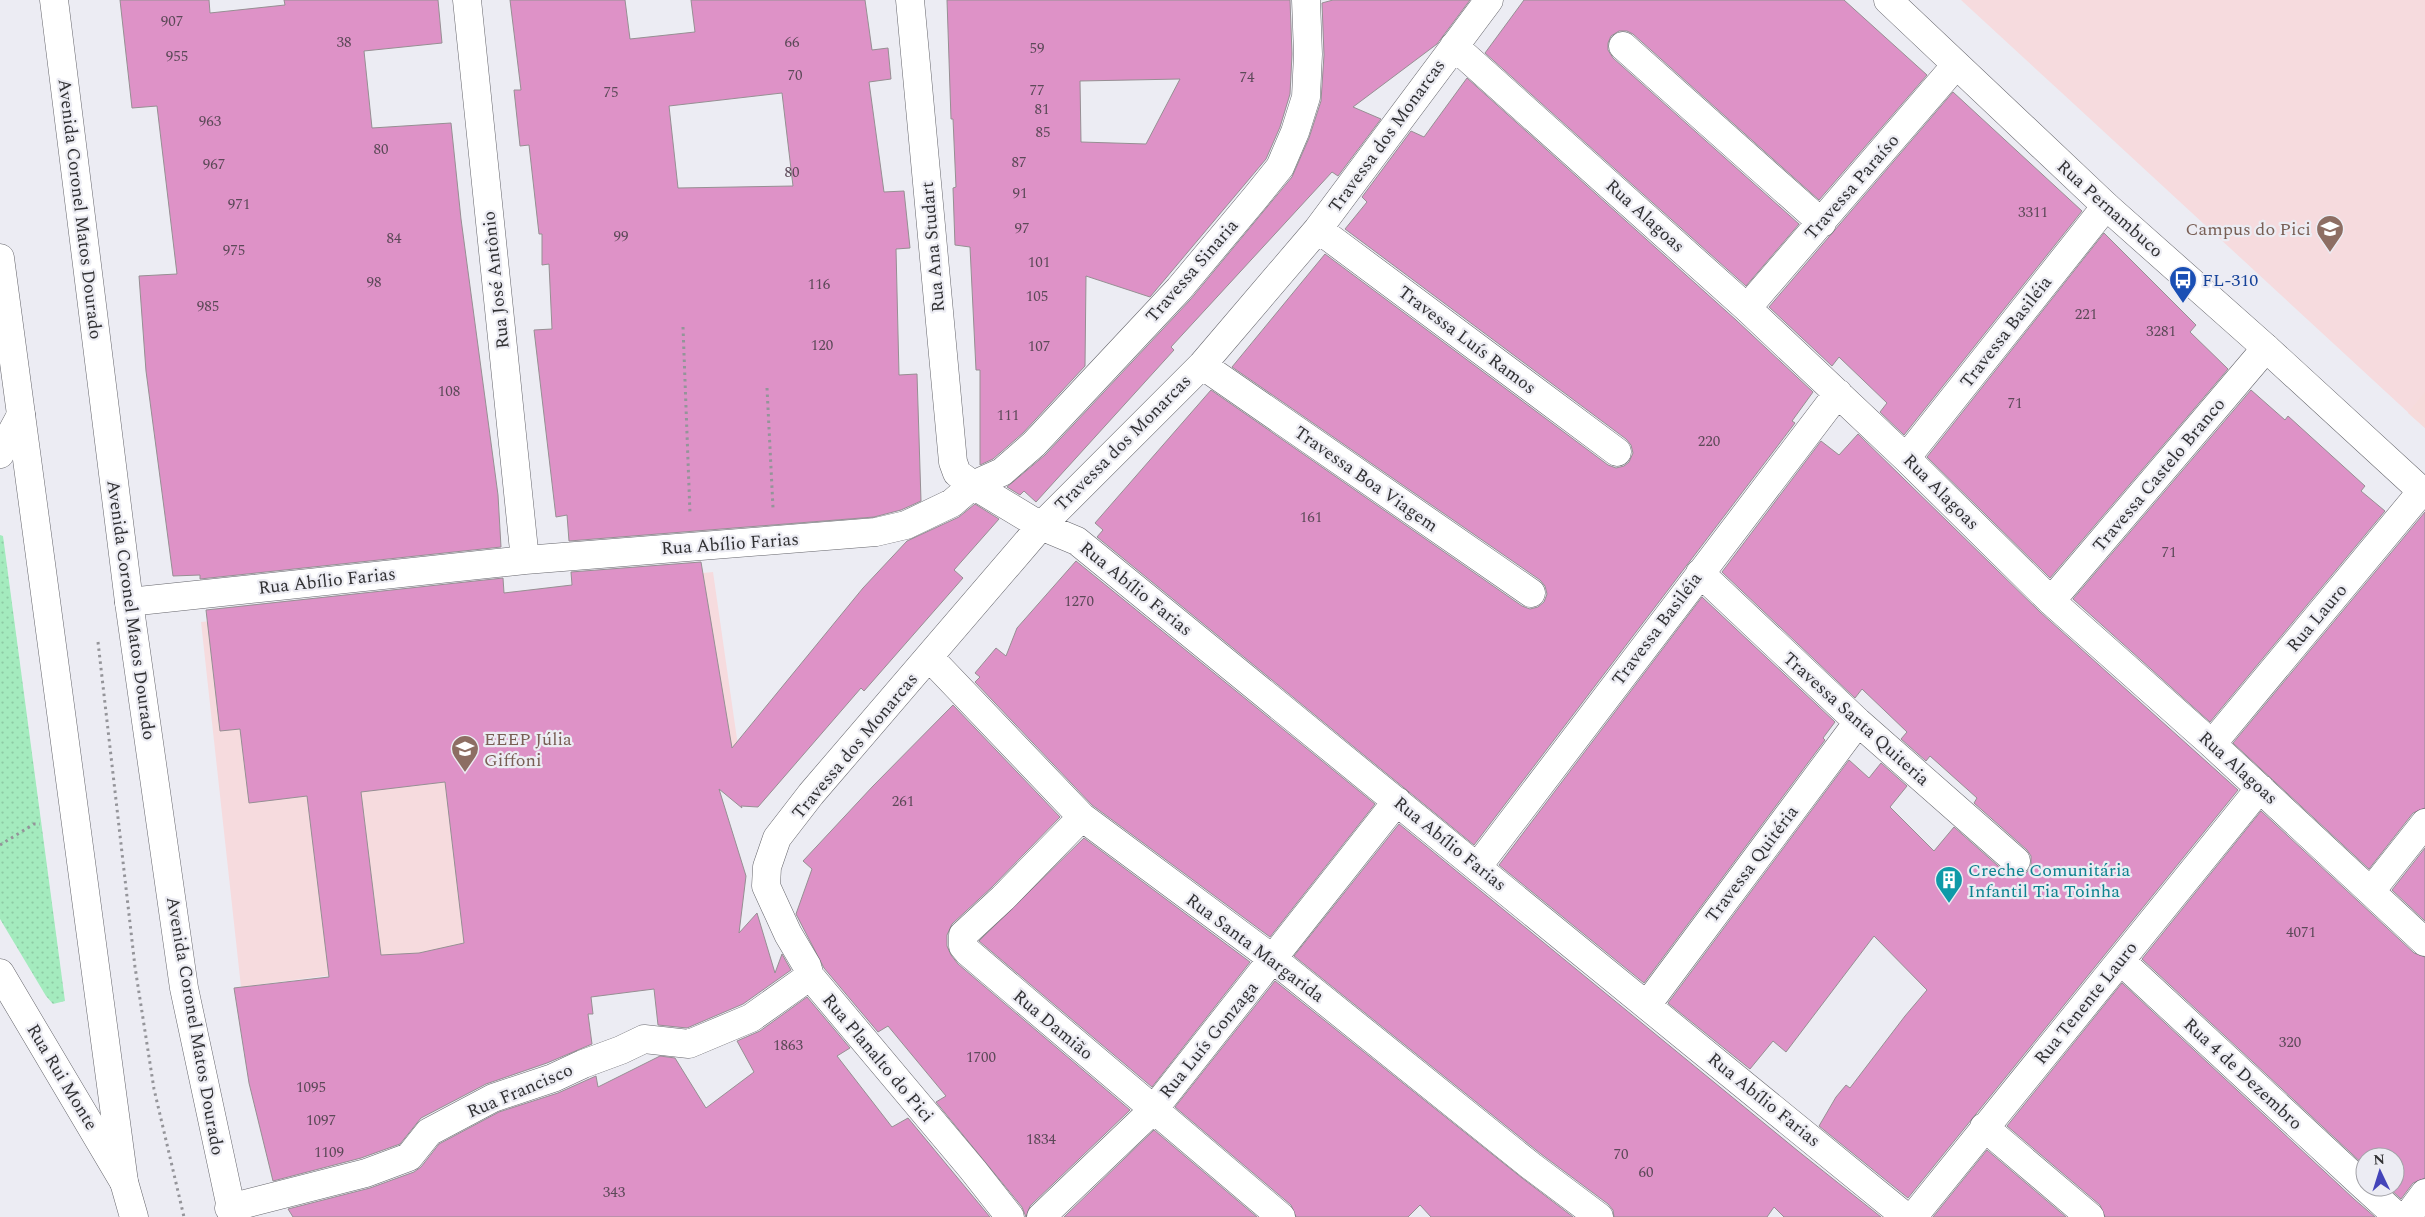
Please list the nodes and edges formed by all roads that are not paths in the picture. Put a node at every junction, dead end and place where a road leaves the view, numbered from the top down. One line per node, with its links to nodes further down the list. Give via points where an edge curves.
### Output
1 (54, 0): 29 (street, Avenida Coronel Matos Dourado)
2 (467, 0): 25 (street, Rua José Antônio)
3 (910, 0): 22 (street, Rua Ana Studart, via 953,462 957,473)
4 (1306, 0): 22 (street, Travessa Sinaria, via 1306,97 1280,167 1179,289 1034,444 1002,472)
5 (1488, 0): 7 (street, Travessa dos Monarcas)
6 (1888, 0): 9 (street, Rua Pernambuco)
7 (1454, 46): 12 (street, Travessa dos Monarcas); 14 (street, Rua Alagoas)
8 (1623, 46): 11 (street)
9 (1956, 66): 10 (street, Rua Pernambuco); 11 (street, Travessa Paraíso)
10 (2106, 206): 15 (street, Rua Pernambuco); 21 (street, Travessa Basiléia)
11 (1822, 223): 14 (street, Travessa Paraíso)
12 (1318, 229): 16 (street, Travessa dos Monarcas); 19 (street, Travessa Luís Ramos)
13 (0, 258): 18 (street)
14 (1747, 308): 17 (street, Rua Alagoas)
15 (2266, 348): 23 (street, Rua Pernambuco); 28 (street, Travessa Castelo Branco)
16 (1202, 365): 24 (street, Travessa dos Monarcas); 27 (street, Travessa Boa Viagem)
17 (1838, 393): 21 (street, Rua Alagoas); 26 (street, Travessa Basiléia)
18 (20, 415): 20 (street); 50 (street)
19 (1617, 452)
20 (0, 454)
21 (1906, 458): 28 (street, Rua Alagoas)
22 (973, 485): 24 (street, Rua Abílio Farias); 25 (street, Rua Abílio Farias, via 952,503 906,525 876,532)
23 (2424, 493): 32 (street, Rua Lauro)
24 (1041, 526): 30 (street, Travessa dos Monarcas); 34 (street, Rua Abílio Farias, via 1077,541)
25 (525, 560): 29 (street, Rua Abílio Farias)
26 (1700, 573): 31 (street, Travessa Santa Quiteria); 38 (street, Travessa Basiléia)
27 (1531, 593)
28 (2051, 601): 32 (street, Rua Alagoas)
29 (129, 602): 53 (street, Avenida Coronel Matos Dourado, via 184,988)
30 (930, 658): 35 (street, Rua Santa Margarida); 39 (street, Travessa dos Monarcas, via 811,794 777,838 767,867)
31 (1858, 722): 37 (street, Travessa Santa Quiteria); 46 (street, Travessa Quitéria)
32 (2212, 744): 33 (street, Rua Alagoas)
33 (2260, 788): 40 (street, Rua Alagoas); 43 (street, Rua Tenente Lauro)
34 (1397, 801): 38 (street, Rua Abílio Farias); 42 (street, Rua Luís Gonzaga)
35 (1082, 817): 42 (street, Rua Santa Margarida); 47 (street, Rua Damião, via 963,936 963,946 1062,1034)
36 (2425, 823): 40 (street)
37 (2016, 861)
38 (1478, 866): 46 (street, Rua Abílio Farias)
39 (766, 886): 45 (street, Rua Planalto do Pici)
40 (2371, 891): 41 (street, Rua Alagoas)
41 (2425, 942)
42 (1273, 959): 47 (street, Rua Luís Gonzaga); 58 (street, Rua Santa Margarida, via 1523,1160)
43 (2121, 961): 48 (street, Rua Tenente Lauro); 49 (street, Rua 4 de Dezembro)
44 (0, 973): 50 (street, Rua Rui Monte)
45 (810, 976): 53 (street, Rua Francisco, via 751,1018 689,1044 644,1038 553,1078 493,1098 429,1132 409,1157 366,1173); 55 (street, Rua Planalto do Pici)
46 (1647, 1005): 59 (street, Rua Abílio Farias)
47 (1154, 1108): 56 (street, Rua Luís Gonzaga); 57 (street, Rua Damião)
48 (1984, 1127): 60 (street, Rua Tenente Lauro); 61 (street)
49 (2355, 1178)
50 (124, 1182): 54 (street)
51 (2425, 1193): 63 (street)
52 (2376, 1197): 62 (street, Rua 4 de Dezembro)
53 (231, 1212)
54 (134, 1217)
55 (1010, 1217)
56 (1041, 1217)
57 (1281, 1217)
58 (1600, 1217)
59 (1906, 1217)
60 (1913, 1217)
61 (2090, 1217)
62 (2398, 1217)
63 (2407, 1217)

